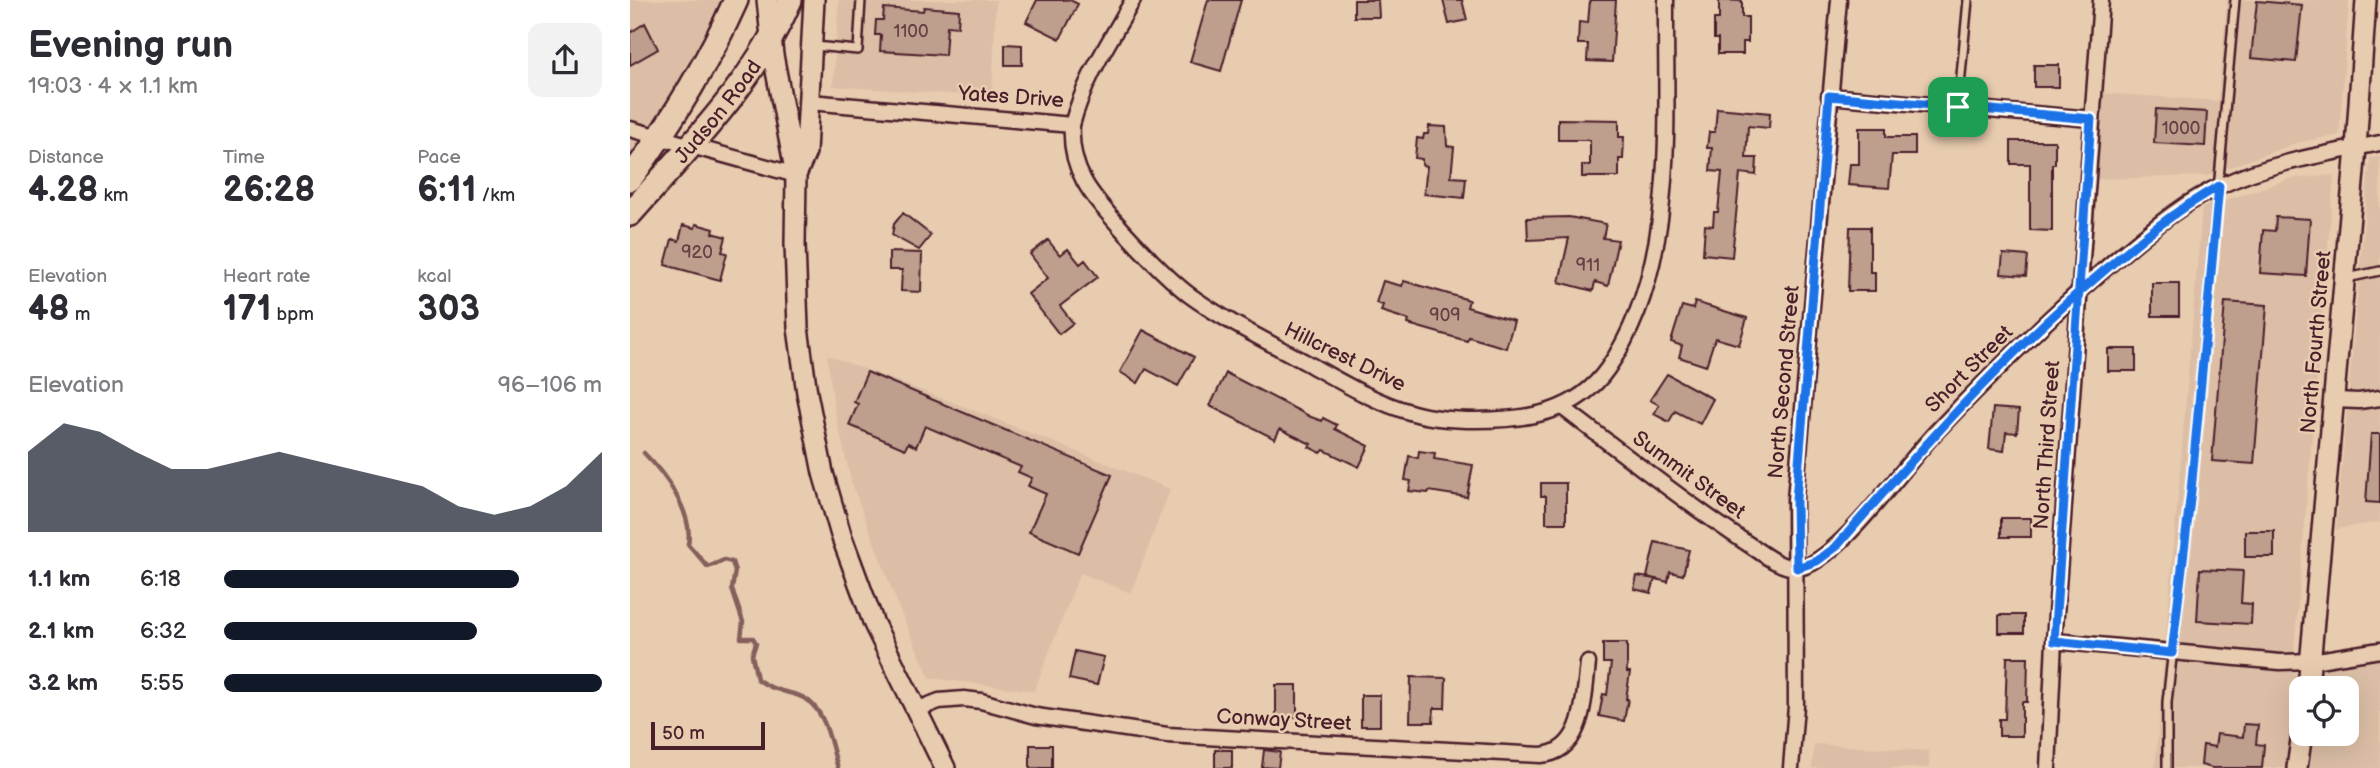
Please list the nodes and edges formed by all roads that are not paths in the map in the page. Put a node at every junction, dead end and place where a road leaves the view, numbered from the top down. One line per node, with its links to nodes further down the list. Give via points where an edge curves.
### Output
1 (737, 0): 21 (main road, Judson Road)
2 (767, 0): 13 (street)
3 (790, 0): 13 (main road, Judson Road)
4 (814, 0): 14 (street)
5 (861, 0): 14 (lane, via 858,50)
6 (1133, 0): 19 (street, Yates Drive, via 1087,81)
7 (1666, 0): 34 (street, Hillcrest Drive, via 1664,186 1647,281 1635,317 1609,367 1588,391)
8 (1839, 0): 15 (street, North Second Street)
9 (1968, 0): 17 (lane)
10 (2101, 0): 18 (street, North Third Street)
11 (2235, 0): 27 (lane)
12 (2366, 0): 24 (street, North Fourth Street)
13 (771, 39): 23 (main road, Judson Road); 25 (street)
14 (812, 46): 16 (street)
15 (1829, 96): 17 (street); 35 (street, North Second Street, via 1796,499)
16 (810, 102): 19 (street, Yates Drive); 25 (street, via 806,152)
17 (1958, 107): 18 (street)
18 (2091, 119): 31 (street, North Third Street)
19 (1072, 125): 34 (street, Hillcrest Drive, via 1074,164 1105,211 1164,273 1229,321 1362,393 1413,413 1508,420)
20 (630, 129): 21 (street)
21 (660, 137): 23 (street); 26 (main road, Judson Road)
22 (2380, 143): 24 (street, Short Street)
23 (689, 147): 25 (street); 28 (main road, Judson Road)
24 (2356, 148): 27 (street, Short Street, via 2273,165); 30 (street, North Fourth Street)
25 (796, 175): 42 (street, via 798,328 823,473 862,594)
26 (630, 179)
27 (2219, 186): 31 (street, Short Street, via 2160,223); 38 (lane)
28 (630, 214)
29 (2380, 271): 30 (lane)
30 (2345, 279): 33 (street, North Fourth Street)
31 (2080, 291): 35 (street, Short Street, via 1933,436 1836,547); 36 (street, North Third Street)
32 (2380, 398): 33 (street)
33 (2334, 400): 39 (street, North Fourth Street)
34 (1562, 407): 35 (street, Summit Street, via 1696,510 1778,563)
35 (1797, 568): 46 (street, North Second Street)
36 (2054, 641): 38 (street); 47 (street, North Third Street)
37 (2380, 650): 39 (street)
38 (2172, 653): 39 (street); 48 (lane)
39 (2312, 661): 41 (street, North Fourth Street)
40 (1588, 663): 44 (street, Conway Street, via 1581,715 1572,737)
41 (2310, 676)
42 (916, 710): 44 (street, Conway Street, via 939,701 964,699 1036,716 1167,735); 45 (street)
43 (2300, 746): 49 (street)
44 (1541, 762)
45 (945, 768)
46 (1791, 768)
47 (2048, 768)
48 (2167, 768)
49 (2297, 768)

